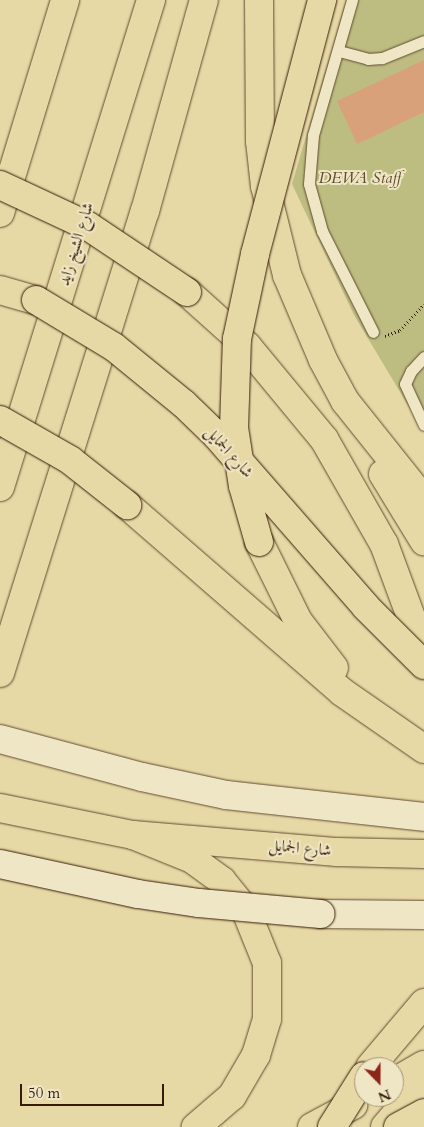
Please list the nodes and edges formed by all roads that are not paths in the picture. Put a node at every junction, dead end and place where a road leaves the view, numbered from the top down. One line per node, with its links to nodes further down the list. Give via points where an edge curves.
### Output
1 (65, 0): 10 (main road)
2 (151, 0): 19 (main road, شارع الشيخ زايد)
3 (204, 0): 24 (main road, via 145,211)
4 (259, 0): 16 (main road, via 260,141 275,231 304,318)
5 (322, 0): 25 (main road, bridge, via 242,310 234,368 234,428 250,514 283,596 314,645)
6 (352, 0): 8 (lane)
7 (424, 41): 8 (lane, via 382,58 368,59)
8 (339, 51): 14 (lane, via 313,135 309,184 313,208 322,231)
9 (0, 185): 22 (main road, bridge, via 88,226 187,292 253,352 324,439 384,544)
10 (0, 213)
11 (0, 279): 13 (main road, شارع الجمايل)
12 (0, 290): 13 (main road)
13 (36, 300): 23 (main road, شارع الجمايل, bridge, via 114,347 184,404 217,436 366,608)
14 (373, 332)
15 (424, 357): 18 (lane, via 411,370 406,384)
16 (345, 400): 20 (main road); 21 (main road, via 367,446)
17 (0, 420): 25 (main road, bridge, via 40,441 99,482 342,692)
18 (424, 425)
19 (0, 487)
20 (424, 500)
21 (424, 541)
22 (424, 652)
23 (424, 665)
24 (0, 674)
25 (381, 719): 27 (main road)
26 (0, 739): 29 (street, via 226,795)
27 (424, 749)
28 (0, 808): 30 (main road, شارع الجمايل)
29 (424, 817)
30 (133, 835): 31 (main road, شارع الجمايل, via 337,852); 41 (main road, via 175,851 208,869 235,895 255,927 267,963 269,1001 263,1038 248,1073 232,1096)
31 (424, 854)
32 (0, 864): 33 (street, bridge, via 78,882 198,903 320,914)
33 (424, 915)
34 (424, 1003): 35 (main road)
35 (378, 1057)
36 (424, 1075): 37 (main road); 44 (main road); 46 (main road)
37 (404, 1080)
38 (354, 1092): 43 (main road, bridge)
39 (354, 1104): 42 (main road, bridge)
40 (424, 1113): 45 (main road, bridge)
41 (196, 1127)
42 (312, 1127)
43 (332, 1127)
44 (385, 1127)
45 (398, 1127)
46 (406, 1127)

